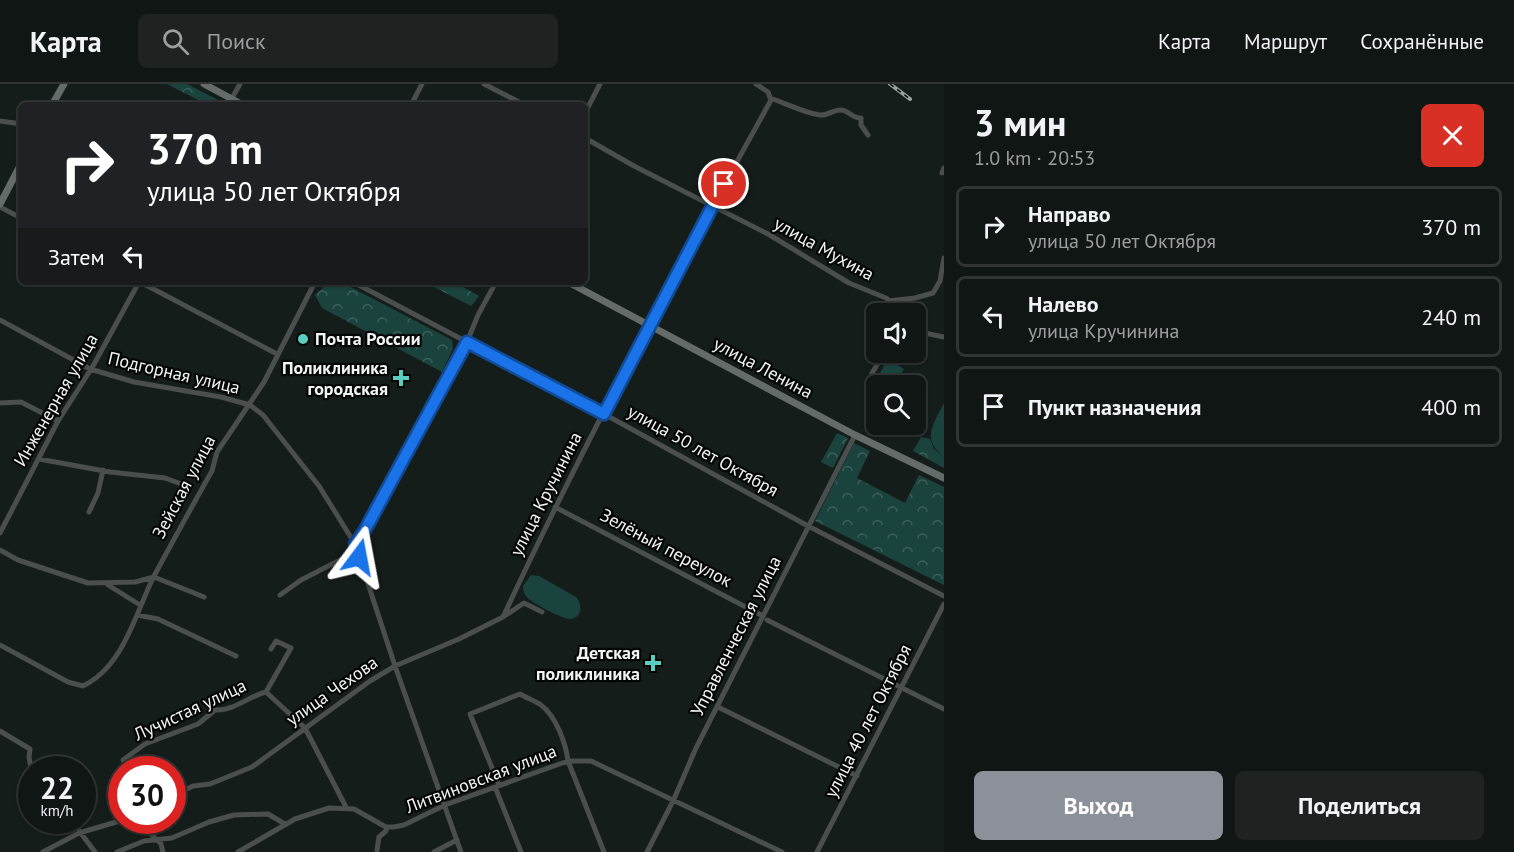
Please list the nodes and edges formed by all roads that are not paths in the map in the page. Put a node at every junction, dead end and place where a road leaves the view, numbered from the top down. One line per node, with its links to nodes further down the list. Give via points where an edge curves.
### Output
1 (64, 84): 9 (main road)
2 (204, 84): 10 (main road)
3 (240, 84): 10 (street)
4 (422, 84): 11 (street)
5 (484, 84): 12 (street)
6 (600, 84): 13 (street)
7 (756, 84): 8 (street, via 768,92)
8 (770, 99): 16 (street, via 820,115 843,110 861,118); 20 (street, улица Кручинина)
9 (54, 102)
10 (230, 102)
11 (413, 102)
12 (519, 102)
13 (588, 107)
14 (0, 121): 15 (street)
15 (18, 124)
16 (868, 135)
17 (588, 140): 20 (street, улица Мухина)
18 (18, 170): 19 (main road)
19 (0, 205): 21 (street)
20 (713, 205): 29 (street, улица Мухина, via 849,283); 31 (street, улица Кручинина)
21 (18, 216)
22 (944, 258): 29 (street, via 933,293)
23 (137, 285): 36 (street, Инженерная улица)
24 (145, 285): 35 (street)
25 (313, 285): 35 (street, Зейская улица)
26 (359, 285): 34 (street, улица 50 лет Октября)
27 (494, 285): 34 (street)
28 (574, 285): 31 (main road, улица Ленина)
29 (889, 301)
30 (0, 320): 36 (street, Подгорная улица)
31 (650, 325): 39 (street, улица Кручинина); 41 (main road, улица Ленина)
32 (926, 334): 33 (street)
33 (944, 337)
34 (467, 342): 39 (street, улица 50 лет Октября); 50 (street)
35 (277, 354): 38 (street, Зейская улица)
36 (90, 369): 38 (street, Подгорная улица, via 134,382); 40 (street, Инженерная улица)
37 (0, 403): 40 (street, via 21,402)
38 (250, 405): 50 (street, Подгорная улица, via 301,461); 52 (street, Зейская улица, via 217,452 212,471)
39 (604, 414): 46 (street, улица Кручинина); 48 (street, улица 50 лет Октября)
40 (58, 421): 42 (street, Инженерная улица)
41 (855, 435): 44 (main road, улица Ленина); 48 (street, Управленческая улица)
42 (39, 459): 43 (street); 49 (street, Инженерная улица)
43 (103, 470): 45 (street); 47 (street)
44 (944, 478)
45 (184, 484)
46 (555, 507): 61 (street, улица Кручинина); 62 (street, Зелёный переулок)
47 (89, 512)
48 (808, 526): 55 (street, улица 50 лет Октября); 62 (street, Управленческая улица)
49 (0, 533)
50 (355, 544): 54 (street, via 344,558); 66 (street, Подгорная улица)
51 (0, 550): 53 (street, via 62,575)
52 (154, 577): 53 (street); 56 (street); 58 (street, Зейская улица)
53 (107, 584): 58 (street)
54 (280, 595)
55 (944, 596)
56 (204, 597)
57 (944, 604): 67 (street, улица 40 лет Октября)
58 (140, 605): 60 (street, Зейская улица)
59 (542, 612): 61 (street, улица Чехова, via 524,603)
60 (137, 615): 63 (street, Зейская улица, via 108,667 96,680 83,686 68,682); 65 (street, via 158,619)
61 (503, 617): 66 (street, улица Чехова)
62 (765, 618): 67 (street, Зелёный переулок); 69 (street, Управленческая улица)
63 (0, 645)
64 (271, 649): 68 (street, Лучистая улица, via 276,641 291,648)
65 (236, 656)
66 (395, 666): 71 (street, улица Чехова); 80 (street, Подгорная улица)
67 (902, 687): 70 (street, Зелёный переулок); 76 (street, улица 40 лет Октября)
68 (266, 692): 71 (street); 74 (street, Лучистая улица, via 225,710 215,710 198,723 145,744)
69 (718, 707): 76 (street); 79 (street, Управленческая улица)
70 (944, 709)
71 (305, 728): 78 (street, улица Чехова, via 252,767); 81 (street)
72 (0, 731): 73 (street, via 30,750)
73 (28, 756)
74 (128, 756)
75 (568, 761): 77 (street, Литвиновская улица); 77 (street, via 552,717 543,706 520,694 470,714); 79 (street, Литвиновская улица, via 591,761); 98 (street)
76 (856, 776): 101 (street, улица 40 лет Октября)
77 (497, 786): 80 (street, Литвиновская улица); 97 (street)
78 (186, 789)
79 (674, 799): 99 (street, Управленческая улица); 100 (street, Литвиновская улица)
80 (445, 805): 83 (street, Литвиновская улица, via 404,825); 88 (street, Подгорная улица)
81 (346, 807): 82 (street, via 329,808); 83 (street, Литвиновская улица)
82 (285, 824): 87 (street, via 268,814 234,815); 94 (street)
83 (386, 827): 89 (street)
84 (77, 834): 90 (street)
85 (80, 834): 91 (street)
86 (151, 834): 87 (street)
87 (157, 840): 92 (street); 93 (street)
88 (457, 840): 95 (street); 96 (street, Подгорная улица)
89 (377, 850)
90 (43, 852)
91 (95, 852)
92 (117, 852)
93 (162, 852)
94 (238, 852)
95 (434, 852)
96 (461, 852)
97 (521, 852)
98 (604, 852)
99 (647, 852)
100 (782, 852)
101 (817, 852)

